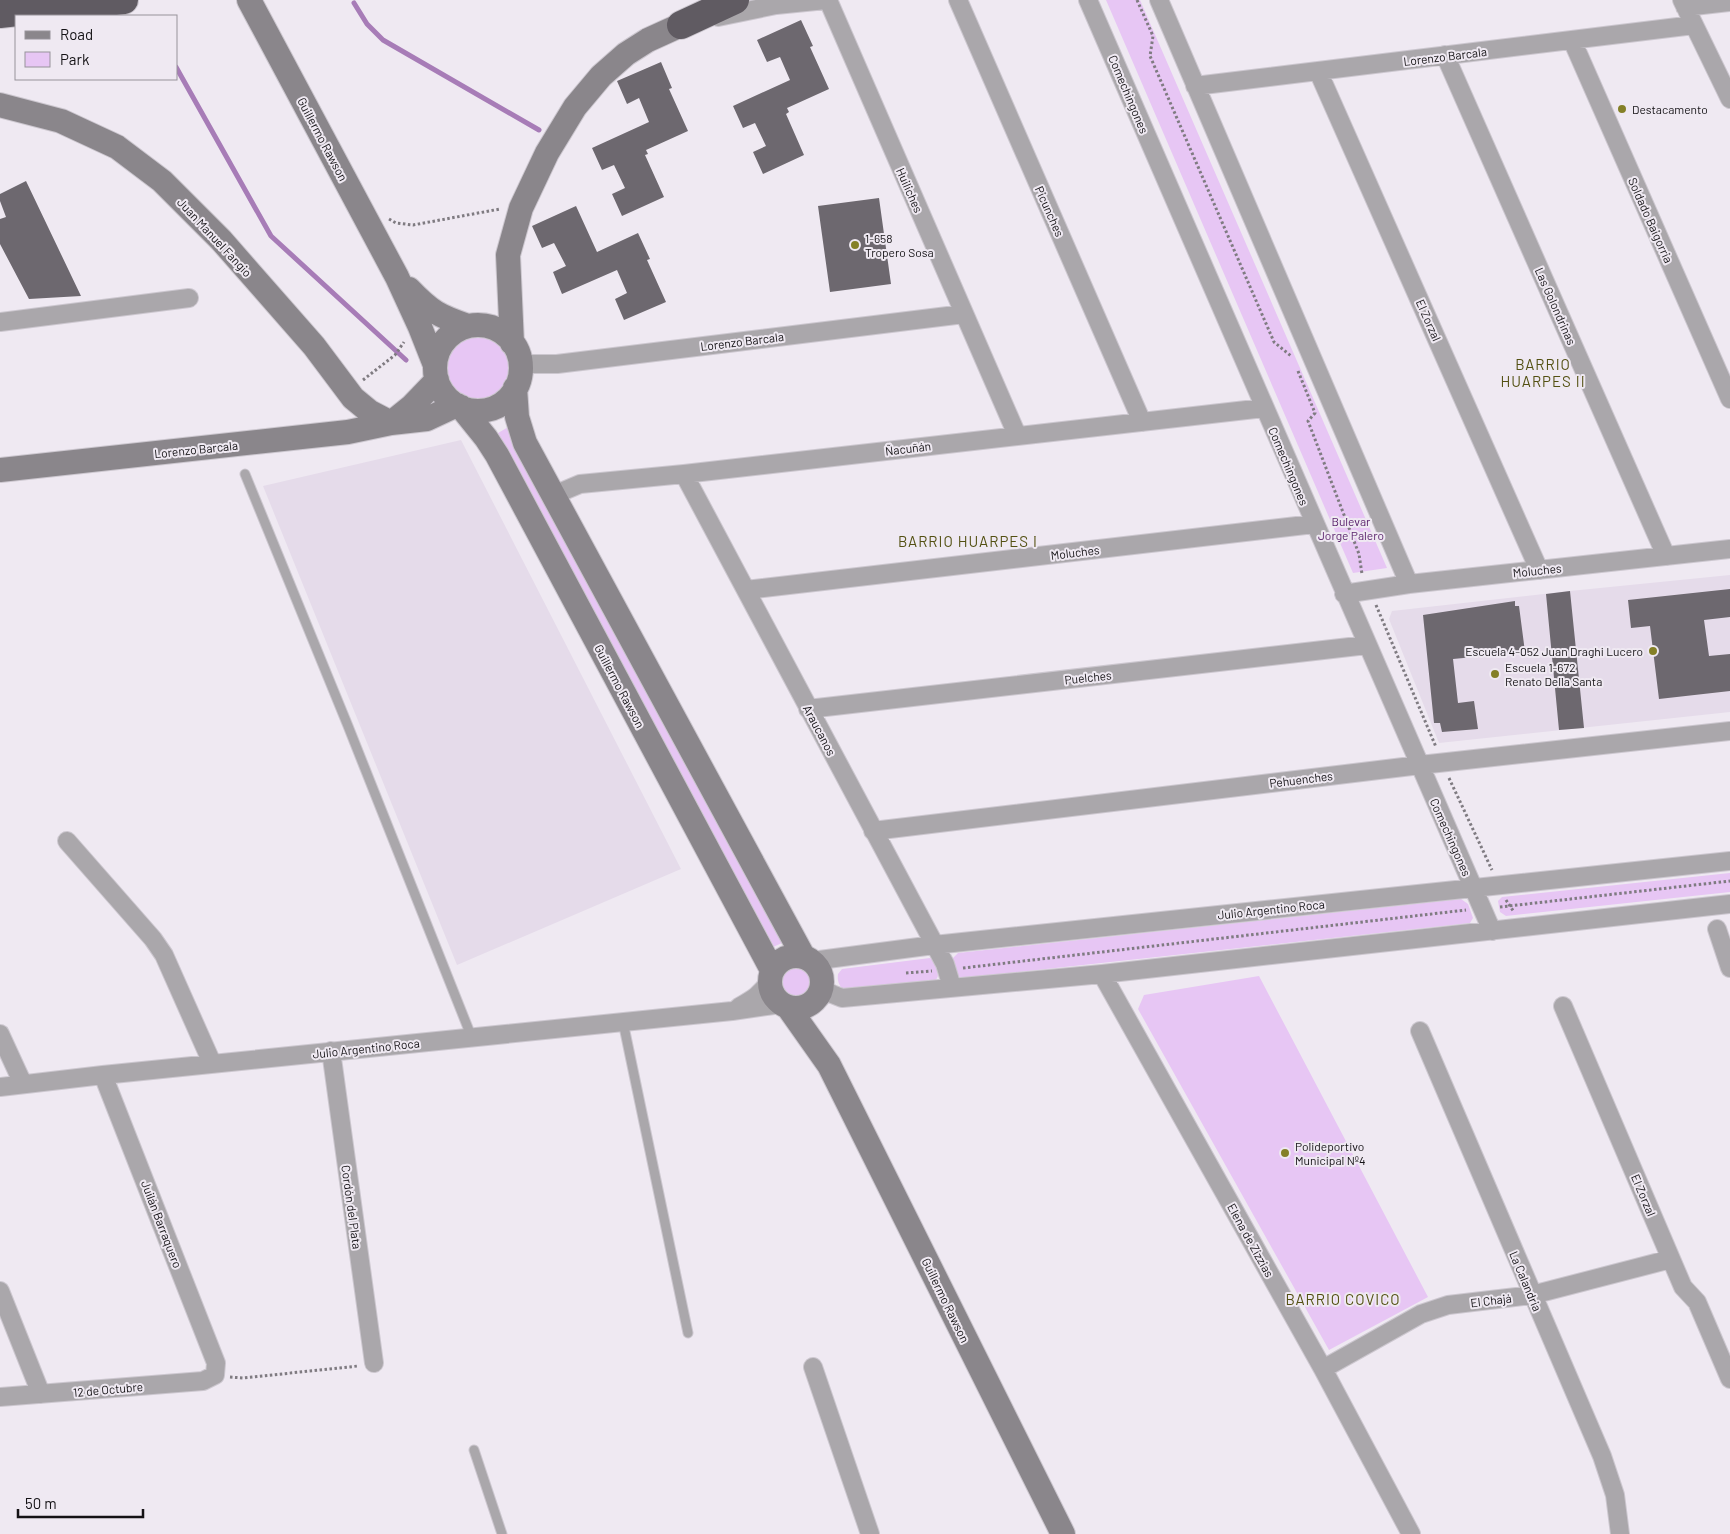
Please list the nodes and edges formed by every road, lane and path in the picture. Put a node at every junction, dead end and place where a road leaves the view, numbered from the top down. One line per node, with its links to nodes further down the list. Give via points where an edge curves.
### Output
1 (124, 0): 11 (highway)
2 (249, 0): 22 (main road, Guillermo Rawson)
3 (735, 0): 12 (highway)
4 (827, 0): 12 (street, via 776,5); 24 (street, Huiliches)
5 (958, 0): 35 (street, Picunches)
6 (1088, 0): 34 (street, Comechingones)
7 (1137, 0): 48 (path, via 1153,36 1150,56 1274,342 1291,355 1315,413 1308,421)
8 (1159, 0): 17 (street)
9 (1730, 2): 10 (street)
10 (1684, 3): 13 (street)
11 (0, 14)
12 (681, 25): 20 (main road, via 626,54 601,76 557,136)
13 (1694, 25): 14 (street, Lorenzo Barcala); 18 (street)
14 (1572, 40): 15 (street, Lorenzo Barcala); 32 (street, Soldado Baigorria)
15 (1445, 56): 16 (street, Lorenzo Barcala); 44 (street, Las Golondrinas)
16 (1318, 71): 17 (street, Lorenzo Barcala); 45 (street, El Zorzal)
17 (1196, 86): 46 (street)
18 (1730, 99)
19 (0, 105): 36 (main road, Juan Manuel Fangio, via 61,121 117,146 162,181 221,240 314,346 354,398 370,412)
20 (521, 208): 21 (path, via 502,208 413,224 396,223); 28 (main road, via 508,255)
21 (382, 215)
22 (397, 277): 26 (main road, Guillermo Rawson, via 430,310); 30 (main road, Guillermo Rawson)
23 (189, 298): 25 (street)
24 (964, 314): 28 (street, Lorenzo Barcala, via 557,364); 37 (street, Huiliches)
25 (0, 322)
26 (468, 326): 28 (main road, via 482,325 495,329 504,335); 30 (main road, via 446,339 439,350)
27 (403, 344): 29 (path)
28 (516, 353): 31 (main road, via 519,377)
29 (395, 355)
30 (436, 372): 33 (main road, via 446,397); 36 (main road, Lorenzo Barcala, via 412,406)
31 (515, 388): 33 (main road, via 499,405 488,409 473,410); 41 (main road, via 521,432)
32 (1730, 400)
33 (459, 406): 36 (main road, Lorenzo Barcala, via 427,419); 71 (main road, Guillermo Rawson, via 497,455)
34 (1264, 408): 35 (street, Ñacuñán); 42 (street, Comechingones)
35 (1142, 422): 37 (street, Ñacuñán)
36 (391, 423): 38 (main road, Lorenzo Barcala, via 348,432)
37 (1017, 435): 40 (street, Ñacuñán)
38 (0, 470)
39 (245, 474): 79 (lane)
40 (684, 474): 41 (street, Ñacuñán, via 580,484); 47 (street, Araucanos)
41 (554, 495): 66 (main road)
42 (1314, 524): 47 (street, Moluches); 49 (street, Comechingones)
43 (1730, 549): 44 (street, Moluches)
44 (1666, 556): 45 (street, Moluches)
45 (1539, 570): 46 (street, Moluches)
46 (1409, 584): 48 (street, Moluches)
47 (746, 590): 51 (street, Araucanos)
48 (1370, 590): 49 (street, Moluches); 53 (path)
49 (1344, 594): 50 (street, Comechingones)
50 (1367, 645): 51 (street, Puelches); 54 (street, Comechingones)
51 (808, 709): 55 (street, Araucanos)
52 (1730, 731): 53 (street, Pehuenches)
53 (1442, 763): 54 (street, Pehuenches); 59 (path)
54 (1420, 765): 55 (street, Pehuenches); 60 (street, Comechingones)
55 (873, 831): 65 (street, Araucanos)
56 (67, 841): 81 (street, via 164,955)
57 (1730, 861): 59 (street, Julio Argentino Roca)
58 (1730, 881): 62 (path)
59 (1499, 885): 60 (street, Julio Argentino Roca); 62 (path)
60 (1474, 888): 63 (street, Comechingones); 65 (street, Julio Argentino Roca)
61 (1730, 904): 63 (street)
62 (1510, 906): 63 (path); 63 (path, via 1516,917)
63 (1487, 920): 68 (path); 70 (street)
64 (1717, 929): 67 (street)
65 (934, 945): 66 (street, Julio Argentino Roca); 68 (street, Araucanos)
66 (808, 959): 71 (main road, via 789,956 782,959); 73 (main road, via 821,973)
67 (1730, 968)
68 (946, 970): 69 (path); 72 (street, Araucanos)
69 (901, 974)
70 (1102, 974): 72 (street); 92 (street, Elena de Zizzias)
71 (771, 975): 73 (main road, via 772,994); 75 (street, Julio Argentino Roca, via 766,987)
72 (952, 987): 73 (street, via 842,998 832,994)
73 (800, 1001): 75 (street, Julio Argentino Roca); 100 (main road, Guillermo Rawson)
74 (1563, 1006): 85 (street, El Zorzal)
75 (732, 1011): 76 (street, Julio Argentino Roca)
76 (623, 1022): 79 (street, Julio Argentino Roca); 88 (lane)
77 (1420, 1032): 87 (street, La Calandria)
78 (0, 1034): 83 (street)
79 (472, 1038): 80 (street, Julio Argentino Roca)
80 (331, 1052): 81 (street, Julio Argentino Roca); 90 (street, Cordón del Plata)
81 (212, 1063): 82 (street, Julio Argentino Roca)
82 (103, 1074): 83 (street, Julio Argentino Roca); 93 (street, Juilán Barraquero, via 216,1362)
83 (23, 1084): 84 (street, Julio Argentino Roca)
84 (0, 1087)
85 (1671, 1259): 87 (street, El Chajá); 89 (street, El Zorzal, via 1683,1287 1697,1302)
86 (0, 1291): 95 (street)
87 (1532, 1295): 92 (street, El Chajá, via 1448,1305 1421,1314); 102 (street, La Calandria, via 1610,1475)
88 (688, 1333)
89 (1725, 1352): 94 (street, El Zorzal)
90 (374, 1364): 93 (path, via 243,1378)
91 (812, 1366): 99 (street)
92 (1323, 1369): 101 (street, Elena de Zizzias)
93 (215, 1375): 95 (street, 12 de Octubre, via 203,1381)
94 (1730, 1379)
95 (41, 1394): 96 (street, 12 de Octubre)
96 (0, 1397)
97 (474, 1450): 98 (lane)
98 (502, 1534)
99 (870, 1534)
100 (1063, 1534)
101 (1412, 1534)
102 (1620, 1534)

